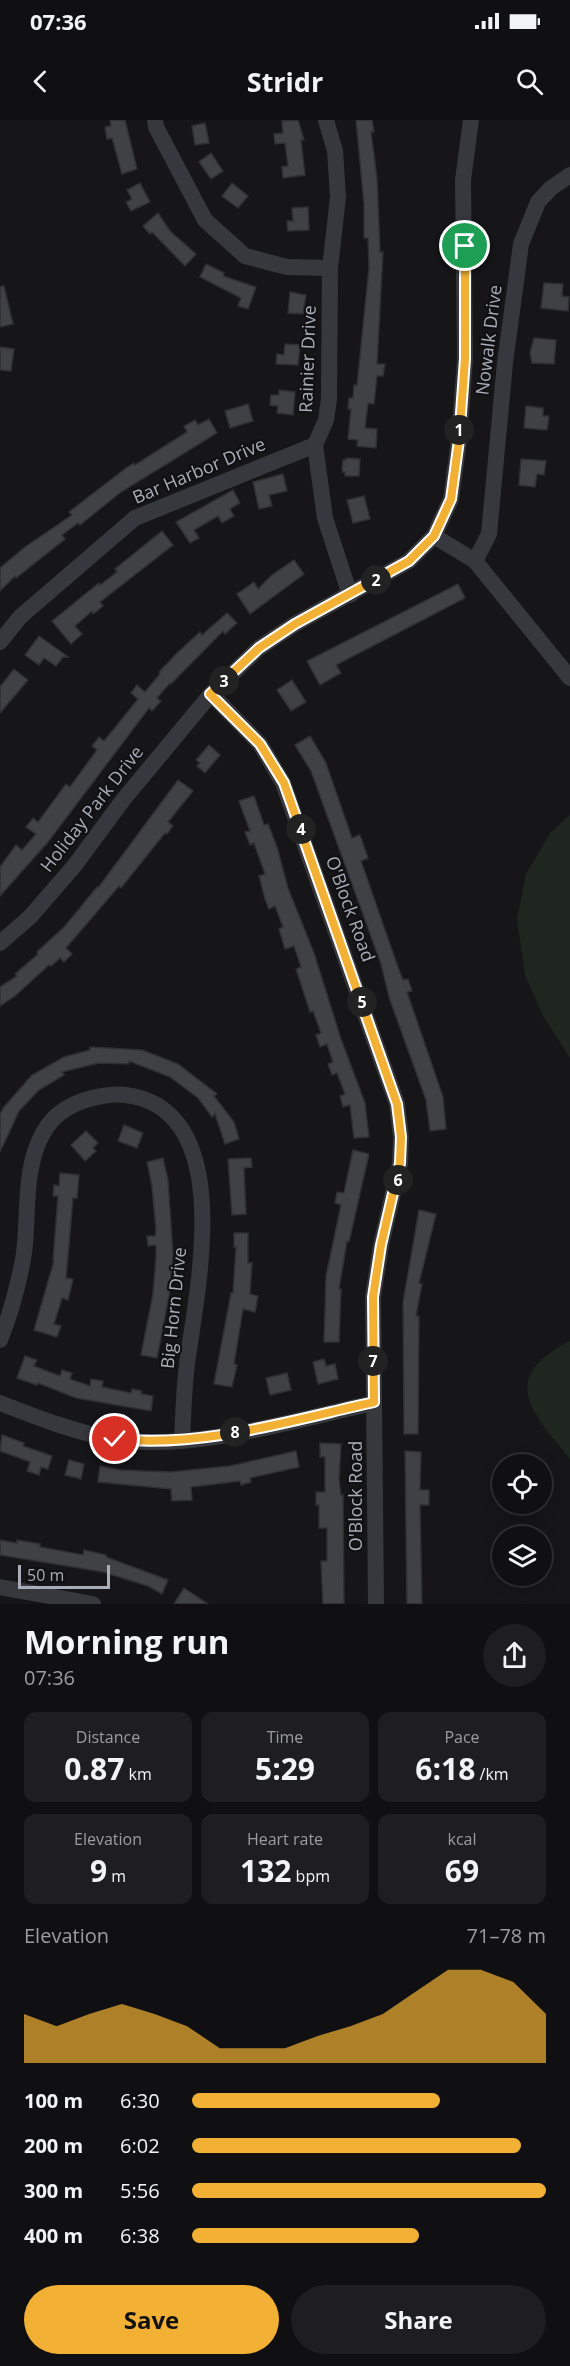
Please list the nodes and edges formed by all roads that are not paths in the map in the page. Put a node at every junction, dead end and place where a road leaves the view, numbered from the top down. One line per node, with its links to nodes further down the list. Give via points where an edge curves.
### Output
1 (155, 120): 5 (street, via 205,220 245,256 287,267)
2 (326, 120): 5 (street, Rainier Drive, via 335,151 338,197)
3 (471, 120): 7 (street, via 463,180 466,312 459,440 451,499)
4 (570, 175): 8 (street, Nowalk Drive, via 538,202 521,244 504,363 489,534)
5 (330, 268): 6 (street, Rainier Drive, via 329,399 326,420)
6 (315, 445): 9 (street, Rainier Drive, via 324,518); 10 (street, Bar Harbor Drive, via 135,518 20,617)
7 (434, 536): 8 (street); 9 (street, via 409,561)
8 (475, 561): 11 (street)
9 (350, 595): 12 (street, via 259,648)
10 (0, 642)
11 (570, 678)
12 (210, 694): 13 (street, Holiday Park Drive, via 75,865 30,917); 16 (street, O'Block Road, via 260,744 284,783 397,1104 400,1163 373,1297)
13 (0, 943)
14 (0, 1340): 17 (street, Big Horn Drive, via 19,1281 32,1162 44,1131 63,1111 93,1097 128,1095 160,1107 184,1133 200,1187 200,1283 187,1364)
15 (0, 1402): 17 (street, via 94,1435 136,1441)
16 (374, 1402): 17 (street); 20 (street, O'Block Road)
17 (182, 1441)
18 (0, 1587): 19 (street)
19 (93, 1604)
20 (376, 1604)

